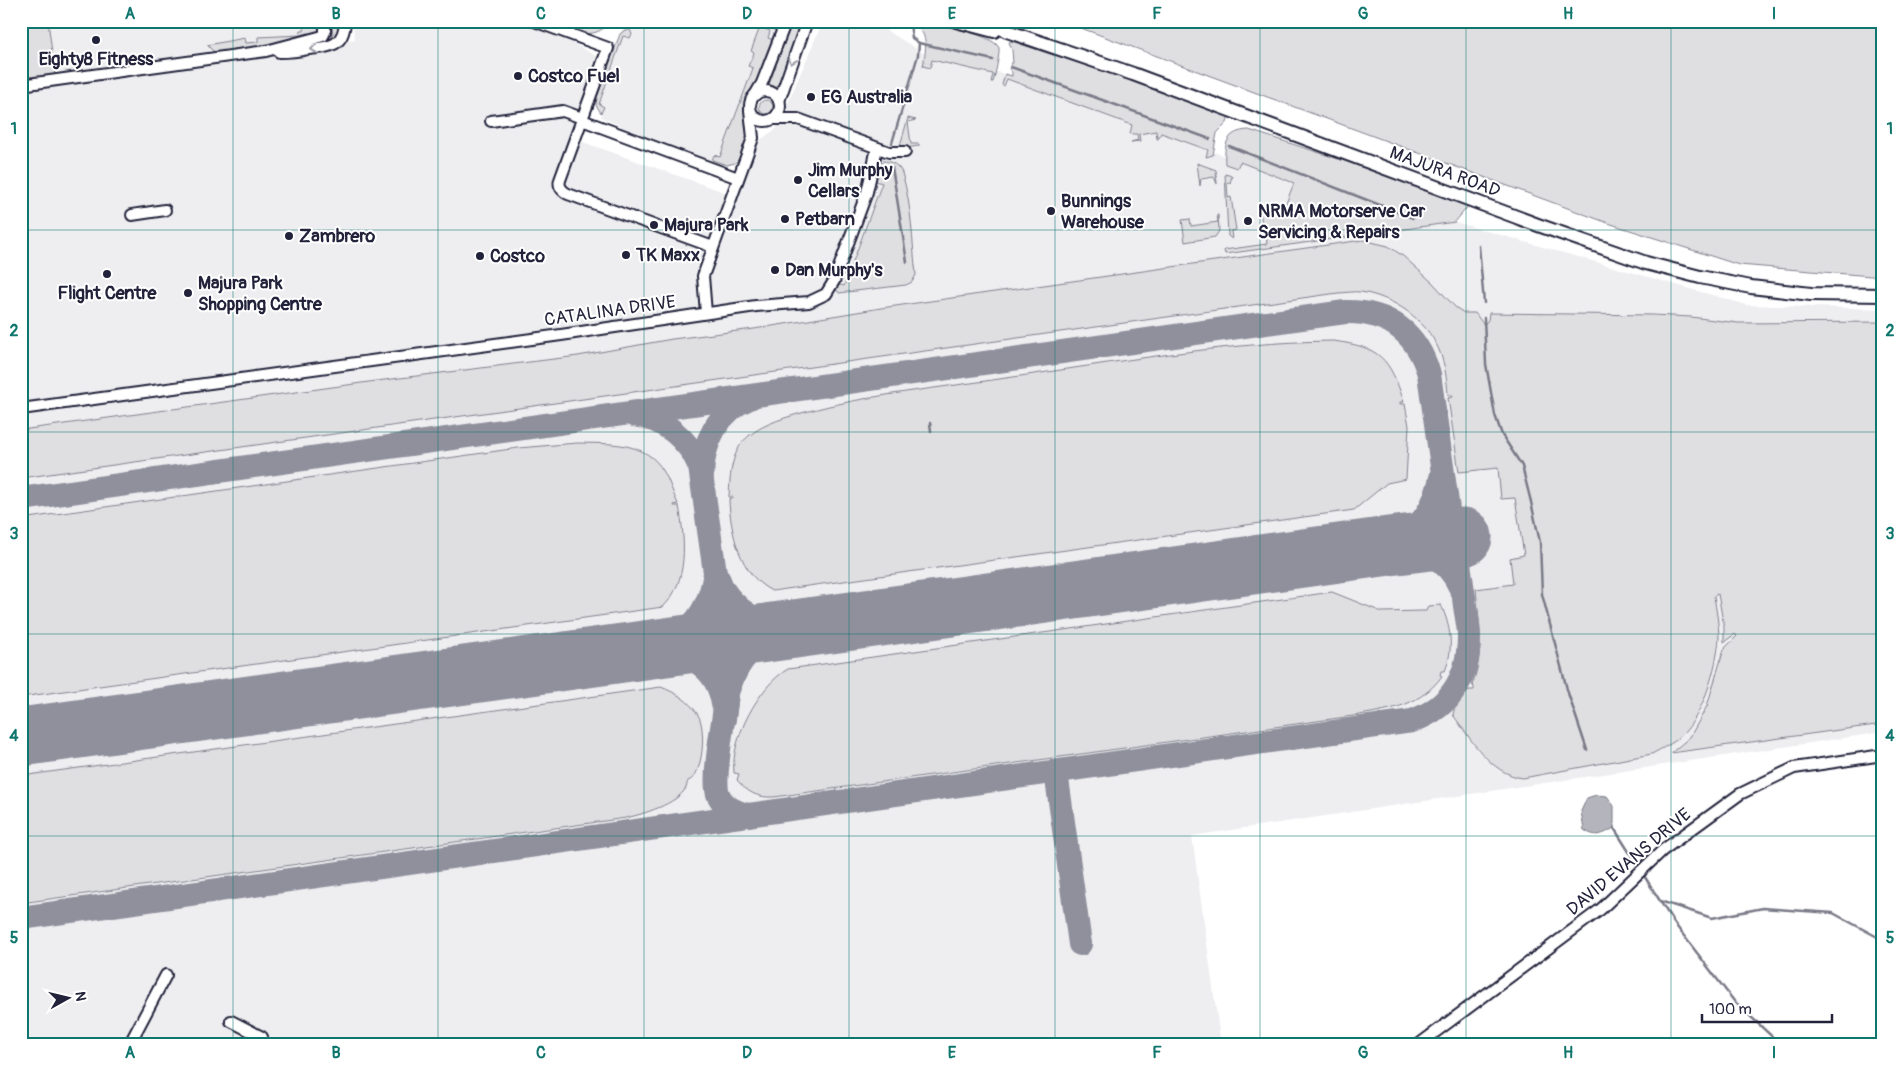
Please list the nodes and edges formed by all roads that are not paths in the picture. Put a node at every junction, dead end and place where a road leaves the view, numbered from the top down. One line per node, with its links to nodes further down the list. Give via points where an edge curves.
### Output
1 (325, 21): 9 (street, via 322,36)
2 (345, 21): 9 (street, one-way to 9, via 342,36 330,46 288,52)
3 (534, 21): 14 (street, via 608,48)
4 (786, 21): 11 (street)
5 (807, 21): 12 (street, one-way to 12)
6 (956, 21): 8 (main road, MAJURA ROAD, via 991,31)
7 (984, 21): 8 (main road, MAJURA ROAD)
8 (1007, 31): 25 (main road, MAJURA ROAD, via 1133,74 1646,263 1751,287 1811,294)
9 (266, 51): 10 (street)
10 (21, 85)
11 (754, 96): 12 (street, via 768,92); 13 (street)
12 (779, 102): 15 (street, via 778,112); 16 (street)
13 (750, 110): 15 (street, via 758,120); 18 (street)
14 (582, 119): 17 (street, via 563,111); 21 (street); 24 (street, via 559,182 563,191)
15 (772, 119): 16 (street); 18 (street)
16 (798, 119): 19 (street)
17 (491, 121)
18 (753, 138): 21 (street)
19 (877, 148): 20 (street, via 892,153); 26 (street, CATALINA DRIVE, via 864,200 834,281 826,294 805,303)
20 (905, 152)
21 (738, 178): 24 (street)
22 (165, 210): 23 (street)
23 (132, 215)
24 (713, 247): 26 (street, via 702,278)
25 (1883, 295)
26 (706, 313): 27 (street, CATALINA DRIVE)
27 (21, 409)
28 (1883, 755): 33 (street, DAVID EVANS DRIVE, via 1794,768 1740,794 1663,850 1601,909)
29 (166, 975): 31 (street)
30 (231, 1021): 32 (street, via 262,1038)
31 (129, 1045)
32 (258, 1045)
33 (1418, 1045)

